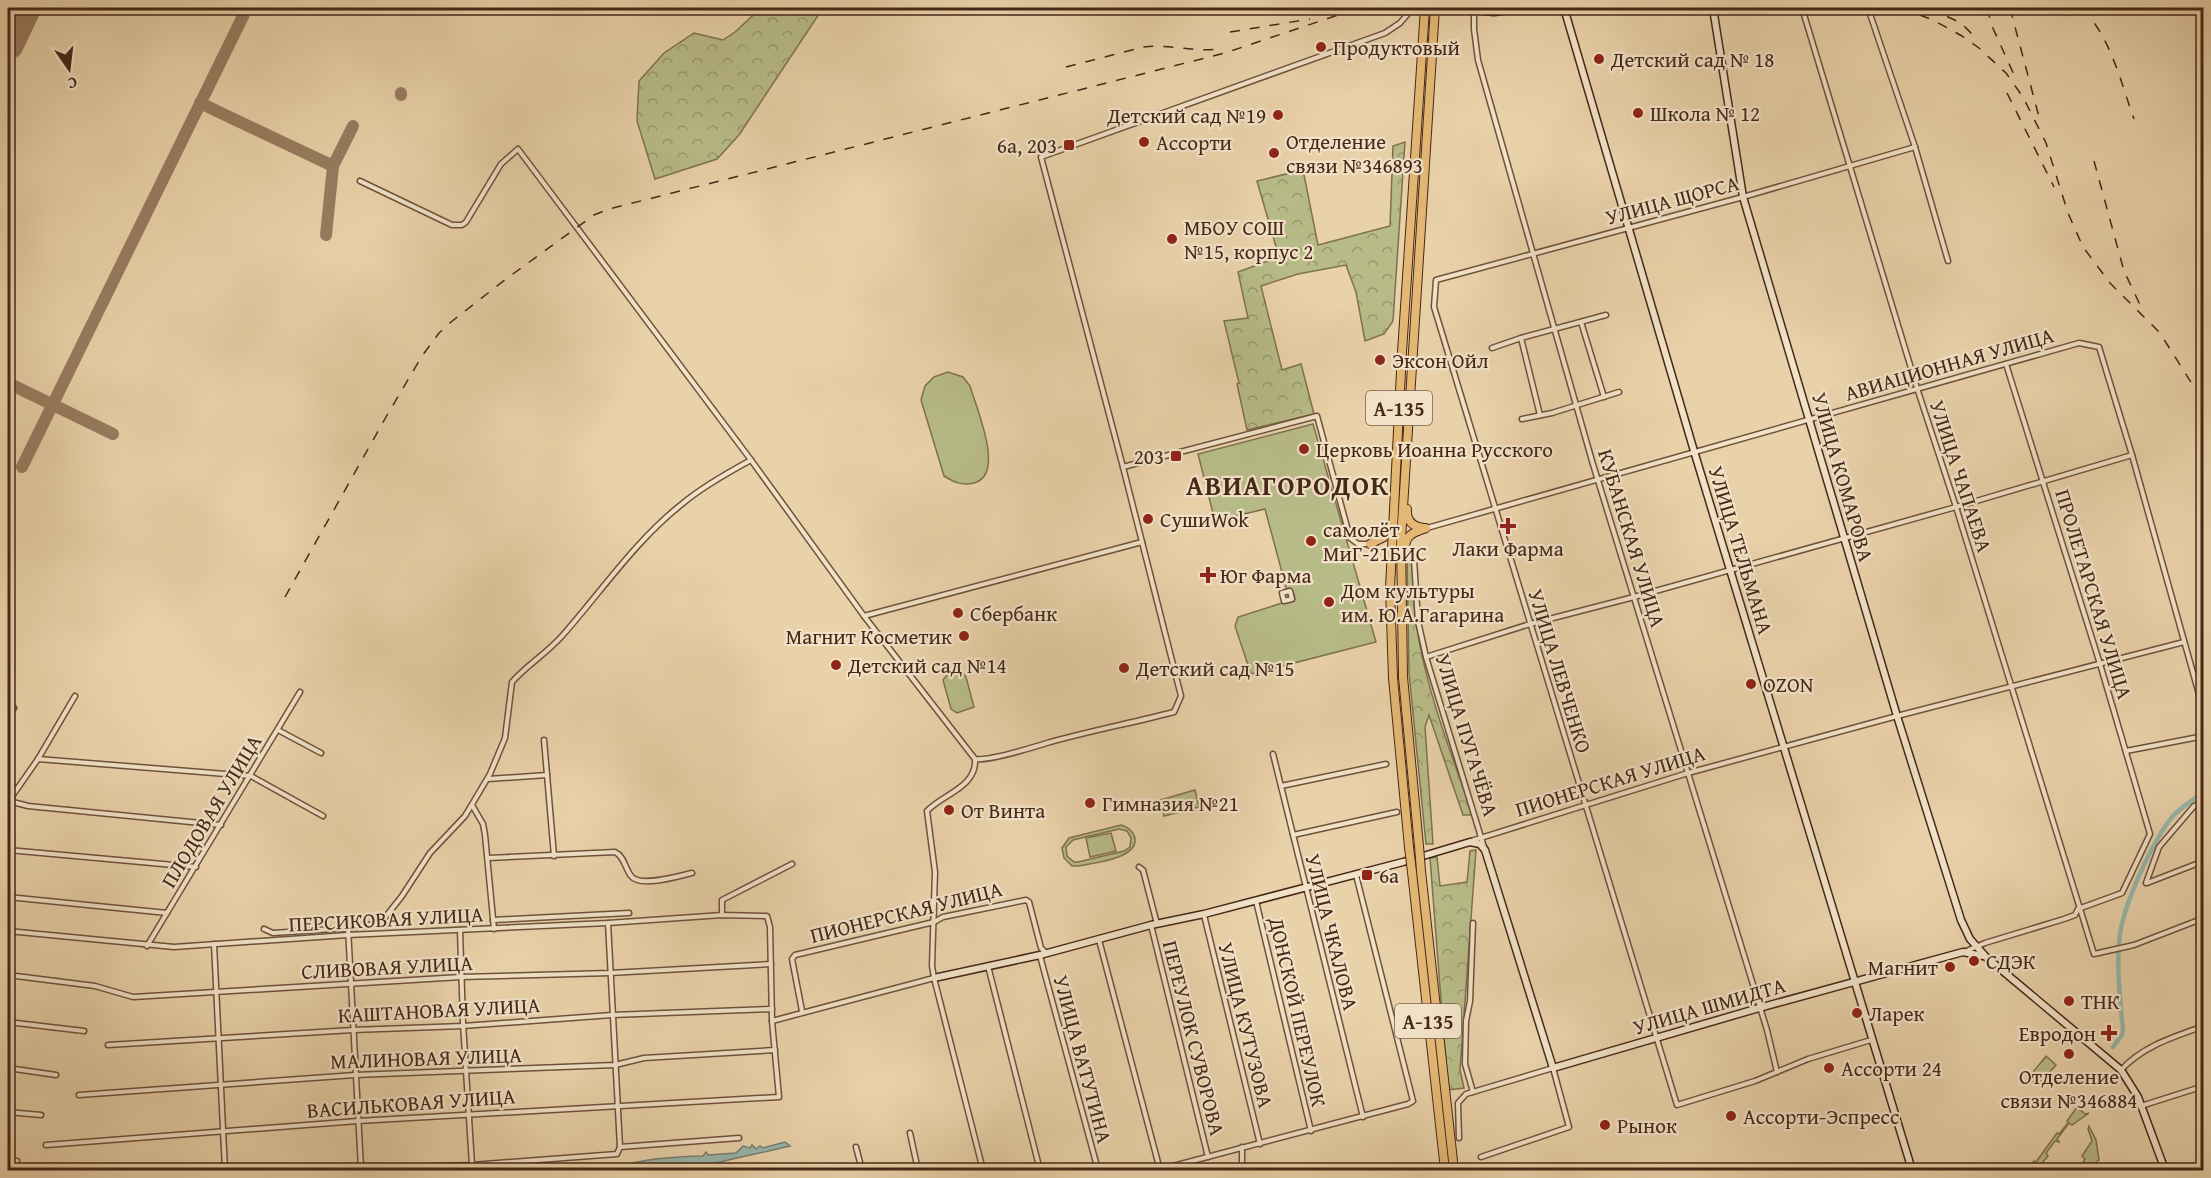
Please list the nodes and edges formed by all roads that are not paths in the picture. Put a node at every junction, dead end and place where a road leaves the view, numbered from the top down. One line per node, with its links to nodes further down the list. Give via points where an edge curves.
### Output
1 (1413, 8): 37 (street, via 1384,33 1041,158)
2 (1425, 8): 32 (highway, А-135)
3 (1435, 8): 33 (highway, А-135)
4 (1460, 8): 10 (street)
5 (1525, 8): 10 (street, via 1494,12)
6 (1564, 8): 15 (street, УЛИЦА ТЕЛЬМАНА)
7 (1713, 8): 14 (street, УЛИЦА КОМАРОВА)
8 (1802, 8): 12 (street, УЛИЦА ЧАПАЕВА)
9 (1868, 8): 11 (street)
10 (1474, 9): 16 (street, КУБАНСКАЯ УЛИЦА, via 1478,60)
11 (1915, 147): 12 (street, УЛИЦА ЩОРСА); 17 (street)
12 (1850, 165): 14 (street, УЛИЦА ЩОРСА); 25 (street, УЛИЦА ЧАПАЕВА)
13 (360, 181): 36 (street, via 453,225 462,225 501,164 518,149)
14 (1743, 197): 15 (street, УЛИЦА ЩОРСА); 31 (street, УЛИЦА КОМАРОВА)
15 (1629, 227): 16 (street, УЛИЦА ЩОРСА); 34 (street, УЛИЦА ТЕЛЬМАНА)
16 (1533, 254): 18 (street, УЛИЦА ЩОРСА); 21 (street, КУБАНСКАЯ УЛИЦА)
17 (1948, 261)
18 (1436, 280): 43 (street, УЛИЦА ЛЕВЧЕНКО, via 1434,307)
19 (1606, 315): 20 (street)
20 (1581, 322): 21 (street); 27 (street)
21 (1554, 329): 22 (street); 28 (street, КУБАНСКАЯ УЛИЦА)
22 (1521, 338): 23 (street); 29 (street)
23 (1491, 348)
24 (2006, 364): 25 (street, АВИАЦИОННАЯ УЛИЦА); 35 (street, АВИАЦИОННАЯ УЛИЦА, via 2079,343 2099,348); 39 (street, ПРОЛЕТАРСКАЯ УЛИЦА)
25 (1917, 388): 31 (street, АВИАЦИОННАЯ УЛИЦА); 42 (street, УЛИЦА ЧАПАЕВА)
26 (1619, 392): 27 (street)
27 (1604, 396): 28 (street)
28 (1576, 405): 29 (street); 38 (street, КУБАНСКАЯ УЛИЦА)
29 (1540, 415): 30 (street)
30 (1522, 419)
31 (1809, 419): 34 (street, АВИАЦИОННАЯ УЛИЦА); 45 (street, УЛИЦА КОМАРОВА)
32 (1398, 427): 33 (highway, via 1405,425); 41 (highway, А-135)
33 (1407, 429): 40 (highway, А-135)
34 (1694, 451): 38 (street, АВИАЦИОННАЯ УЛИЦА); 49 (street, УЛИЦА ТЕЛЬМАНА)
35 (2132, 455): 39 (street); 55 (street)
36 (751, 460): 53 (street); 80 (street, via 682,503 638,546 560,638 512,682 505,738)
37 (1123, 467): 46 (street); 47 (street, via 1317,416 1350,538 1358,544)
38 (1599, 479): 43 (street, АВИАЦИОННАЯ УЛИЦА); 52 (street, КУБАНСКАЯ УЛИЦА)
39 (2044, 481): 42 (street); 57 (street, ПРОЛЕТАРСКАЯ УЛИЦА)
40 (1404, 487): 44 (highway, via 1409,521); 50 (highway, А-135)
41 (1394, 496): 47 (highway, via 1390,501 1387,534); 51 (highway, А-135)
42 (1956, 507): 45 (street); 60 (street, УЛИЦА ЧАПАЕВА)
43 (1494, 510): 44 (street, АВИАЦИОННАЯ УЛИЦА); 54 (street, УЛИЦА ЛЕВЧЕНКО)
44 (1426, 528): 50 (highway, via 1407,537)
45 (1844, 538): 49 (street); 65 (street, УЛИЦА КОМАРОВА)
46 (1142, 542): 53 (street); 75 (street, via 1181,696 1174,712 984,760)
47 (1370, 544): 51 (highway, via 1386,549)
48 (1414, 560): 56 (street, УЛИЦА ПУГАЧЁВА, via 1418,621)
49 (1730, 570): 52 (street); 70 (street, УЛИЦА ТЕЛЬМАНА)
50 (1401, 577): 58 (highway, А-135)
51 (1390, 588): 59 (highway, А-135)
52 (1634, 597): 54 (street); 77 (street, КУБАНСКАЯ УЛИЦА)
53 (864, 616): 75 (street)
54 (1530, 624): 56 (street); 85 (street, УЛИЦА ЛЕВЧЕНКО)
55 (2184, 642): 57 (street, ПИОНЕРСКАЯ УЛИЦА); 64 (street)
56 (1426, 657): 91 (street, УЛИЦА ПУГАЧЁВА)
57 (2100, 664): 60 (street, ПИОНЕРСКАЯ УЛИЦА); 71 (street, ПРОЛЕТАРСКАЯ УЛИЦА)
58 (1403, 677): 59 (highway, via 1400,687); 201 (highway, А-135, bridge)
59 (1393, 678): 200 (highway, А-135, bridge)
60 (2010, 687): 65 (street, ПИОНЕРСКАЯ УЛИЦА); 106 (street, УЛИЦА ЧАПАЕВА)
61 (300, 692): 67 (street, ПЛОДОВАЯ УЛИЦА)
62 (75, 696): 74 (street)
63 (14, 708): 66 (street)
64 (2204, 712)
65 (1897, 716): 70 (street, ПИОНЕРСКАЯ УЛИЦА); 126 (street, УЛИЦА КОМАРОВА, via 1954,901 1965,931)
66 (8, 717)
67 (278, 730): 72 (street); 79 (street, ПЛОДОВАЯ УЛИЦА)
68 (2204, 736): 71 (street)
69 (544, 740): 78 (street)
70 (1783, 747): 77 (street, ПИОНЕРСКАЯ УЛИЦА); 136 (street, УЛИЦА ТЕЛЬМАНА)
71 (2126, 750): 89 (street, ПРОЛЕТАРСКАЯ УЛИЦА)
72 (321, 753)
73 (1273, 754): 81 (street, УЛИЦА ЧКАЛОВА)
74 (38, 759): 79 (street); 82 (street)
75 (975, 759): 113 (street, via 971,777 927,811 935,872)
76 (1386, 764): 81 (street)
77 (1688, 773): 85 (street, ПИОНЕРСКАЯ УЛИЦА); 139 (street, КУБАНСКАЯ УЛИЦА)
78 (547, 775): 80 (street); 95 (street)
79 (250, 776): 87 (street); 88 (street, ПЛОДОВАЯ УЛИЦА)
80 (488, 779): 84 (street)
81 (1280, 786): 90 (street, УЛИЦА ЧКАЛОВА)
82 (8, 802): 88 (street)
83 (2204, 802): 97 (street, via 2194,806 2159,847 2146,883)
84 (472, 804): 96 (street, via 483,824); 117 (street, via 430,853 383,920)
85 (1585, 805): 91 (street, ПИОНЕРСКАЯ УЛИЦА); 150 (street, УЛИЦА ЛЕВЧЕНКО)
86 (1396, 812): 90 (street)
87 (323, 816)
88 (221, 825): 99 (street, ПЛОДОВАЯ УЛИЦА)
89 (2151, 834): 106 (street, УЛИЦА ШМИДТА, via 2122,893)
90 (1293, 835): 103 (street, УЛИЦА ЧКАЛОВА)
91 (1481, 837): 92 (street, ПИОНЕРСКАЯ УЛИЦА); 93 (street, УЛИЦА ПУГАЧЁВА)
92 (1470, 842): 93 (street, УЛИЦА ПУГАЧЁВА); 102 (street, ПИОНЕРСКАЯ УЛИЦА)
93 (1484, 848): 156 (street, УЛИЦА ПУГАЧЁВА)
94 (8, 850): 99 (street)
95 (554, 856): 96 (street); 101 (street, via 615,852 635,880)
96 (488, 858): 112 (street)
97 (2204, 861)
98 (792, 864): 110 (street, via 722,900)
99 (196, 867): 107 (street, ПЛОДОВАЯ УЛИЦА)
100 (1139, 867): 116 (street, ПЕРЕУЛОК СУВОРОВА, via 1143,870)
101 (692, 873)
102 (1356, 875): 103 (street, ПИОНЕРСКАЯ УЛИЦА); 171 (street, via 1413,1099 1408,1104)
103 (1305, 888): 105 (street, ПИОНЕРСКАЯ УЛИЦА); 171 (street, УЛИЦА ЧКАЛОВА)
104 (8, 897): 107 (street)
105 (1255, 900): 109 (street, ПИОНЕРСКАЯ УЛИЦА); 174 (street, ДОНСКОЙ ПЕРЕУЛОК)
106 (2079, 909): 111 (street, УЛИЦА ЧАПАЕВА, via 2094,954 2134,945); 126 (street, УЛИЦА ШМИДТА, via 2064,919)
107 (167, 913): 125 (street, ПЛОДОВАЯ УЛИЦА)
108 (629, 914): 112 (street)
109 (1204, 914): 116 (street, ПИОНЕРСКАЯ УЛИЦА); 179 (street, УЛИЦА КУТУЗОВА)
110 (722, 915): 114 (street, ПЕРСИКОВАЯ УЛИЦА); 130 (street, ПЕРСИКОВАЯ УЛИЦА, via 767,916)
111 (2204, 918)
112 (493, 920): 119 (street)
113 (934, 922): 128 (street, ПИОНЕРСКАЯ УЛИЦА, via 1026,900); 135 (street); 141 (street, ПИОНЕРСКАЯ УЛИЦА, via 795,955 792,958)
114 (608, 923): 119 (street, ПЕРСИКОВАЯ УЛИЦА); 132 (street)
115 (1473, 923): 164 (street, via 1465,1064)
116 (1154, 924): 123 (street, ПИОНЕРСКАЯ УЛИЦА); 183 (street, ПЕРЕУЛОК СУВОРОВА)
117 (348, 928): 118 (street, via 273,933); 122 (street)
118 (264, 929)
119 (494, 929): 120 (street, ПЕРСИКОВАЯ УЛИЦА)
120 (460, 930): 122 (street, ПЕРСИКОВАЯ УЛИЦА); 134 (street)
121 (8, 931): 125 (street, ПЕРСИКОВАЯ УЛИЦА)
122 (348, 935): 124 (street, ПЕРСИКОВАЯ УЛИЦА); 137 (street)
123 (1099, 940): 128 (street, ПИОНЕРСКАЯ УЛИЦА); 196 (street)
124 (214, 944): 125 (street, ПЕРСИКОВАЯ УЛИЦА); 138 (street)
125 (147, 946)
126 (1976, 946): 127 (street, УЛИЦА ШМИДТА); 129 (street, УЛИЦА КОМАРОВА)
127 (1963, 952): 129 (street, УЛИЦА ШМИДТА); 136 (street, УЛИЦА ШМИДТА)
128 (1042, 954): 131 (street, ПИОНЕРСКАЯ УЛИЦА); 195 (street, УЛИЦА ВАТУТИНА)
129 (1986, 957): 157 (street, УЛИЦА КОМАРОВА)
130 (771, 964): 132 (street, СЛИВОВАЯ УЛИЦА); 140 (street)
131 (988, 966): 135 (street, ПИОНЕРСКАЯ УЛИЦА); 194 (street)
132 (610, 972): 134 (street, СЛИВОВАЯ УЛИЦА); 142 (street)
133 (8, 975): 138 (street, СЛИВОВАЯ УЛИЦА, via 95,986 133,997)
134 (461, 977): 137 (street, СЛИВОВАЯ УЛИЦА); 145 (street)
135 (934, 978): 141 (street, ПИОНЕРСКАЯ УЛИЦА); 193 (street)
136 (1854, 981): 139 (street, УЛИЦА ШМИДТА); 151 (street, УЛИЦА ТЕЛЬМАНА)
137 (350, 984): 138 (street, СЛИВОВАЯ УЛИЦА); 147 (street)
138 (216, 992): 149 (street)
139 (1759, 1008): 150 (street, УЛИЦА ШМИДТА); 159 (street, КУБАНСКАЯ УЛИЦА)
140 (772, 1009): 142 (street, КАШТАНОВАЯ УЛИЦА); 143 (street)
141 (802, 1011): 143 (street, ПИОНЕРСКАЯ УЛИЦА)
142 (612, 1015): 145 (street, КАШТАНОВАЯ УЛИЦА); 154 (street)
143 (772, 1021): 153 (street)
144 (8, 1022): 148 (street)
145 (463, 1026): 147 (street, КАШТАНОВАЯ УЛИЦА); 158 (street)
146 (2204, 1026): 157 (street, via 2133,1057)
147 (353, 1030): 149 (street, КАШТАНОВАЯ УЛИЦА); 161 (street)
148 (84, 1031)
149 (219, 1037): 152 (street, КАШТАНОВАЯ УЛИЦА); 162 (street)
150 (1657, 1038): 156 (street, УЛИЦА ШМИДТА); 159 (street, УЛИЦА ЛЕВЧЕНКО, via 1677,1105)
151 (1871, 1040): 159 (street); 202 (street, УЛИЦА ТЕЛЬМАНА)
152 (108, 1045)
153 (775, 1050): 154 (street, МАЛИНОВАЯ УЛИЦА, via 644,1058); 166 (street, ВАСИЛЬКОВАЯ УЛИЦА, via 778,1097)
154 (615, 1065): 158 (street, МАЛИНОВАЯ УЛИЦА); 166 (street)
155 (8, 1068): 160 (street)
156 (1553, 1068): 164 (street, УЛИЦА ШМИДТА); 184 (street, УЛИЦА ПУГАЧЁВА, via 1569,1127)
157 (2121, 1070): 167 (street, УЛИЦА КОМАРОВА)
158 (466, 1072): 161 (street, МАЛИНОВАЯ УЛИЦА); 169 (street)
159 (1777, 1072)
160 (56, 1075)
161 (355, 1075): 162 (street, МАЛИНОВАЯ УЛИЦА); 172 (street)
162 (221, 1083): 165 (street, МАЛИНОВАЯ УЛИЦА); 173 (street)
163 (2204, 1086): 167 (street)
164 (1473, 1092): 177 (street, УЛИЦА ШМИДТА, via 1458,1103)
165 (79, 1095)
166 (617, 1106): 169 (street, ВАСИЛЬКОВАЯ УЛИЦА); 180 (street)
167 (2141, 1106): 203 (street, УЛИЦА КОМАРОВА)
168 (8, 1112): 170 (street)
169 (469, 1114): 172 (street, ВАСИЛЬКОВАЯ УЛИЦА); 187 (street)
170 (41, 1115)
171 (1363, 1117): 174 (street)
172 (357, 1120): 173 (street, ВАСИЛЬКОВАЯ УЛИЦА); 188 (street)
173 (223, 1131): 178 (street, ВАСИЛЬКОВАЯ УЛИЦА); 189 (street)
174 (1311, 1131): 179 (street)
175 (910, 1133): 192 (street)
176 (740, 1138): 180 (street)
177 (1459, 1138)
178 (46, 1144)
179 (1260, 1144): 182 (street)
180 (620, 1147): 187 (street, via 617,1154)
181 (856, 1147): 191 (street)
182 (1242, 1147): 183 (street); 197 (street, via 1242,1165)
183 (1208, 1157): 196 (street)
184 (1481, 1157)
185 (8, 1160): 186 (street)
186 (17, 1161)
187 (472, 1165): 188 (street)
188 (361, 1168): 190 (street)
189 (225, 1170)
190 (315, 1170)
191 (862, 1170)
192 (918, 1170)
193 (983, 1170)
194 (1040, 1170)
195 (1098, 1170)
196 (1159, 1170)
197 (1246, 1170)
198 (1391, 1170): 199 (street)
199 (1413, 1170)
200 (1445, 1170)
201 (1454, 1170)
202 (1911, 1170)
203 (2165, 1170)

